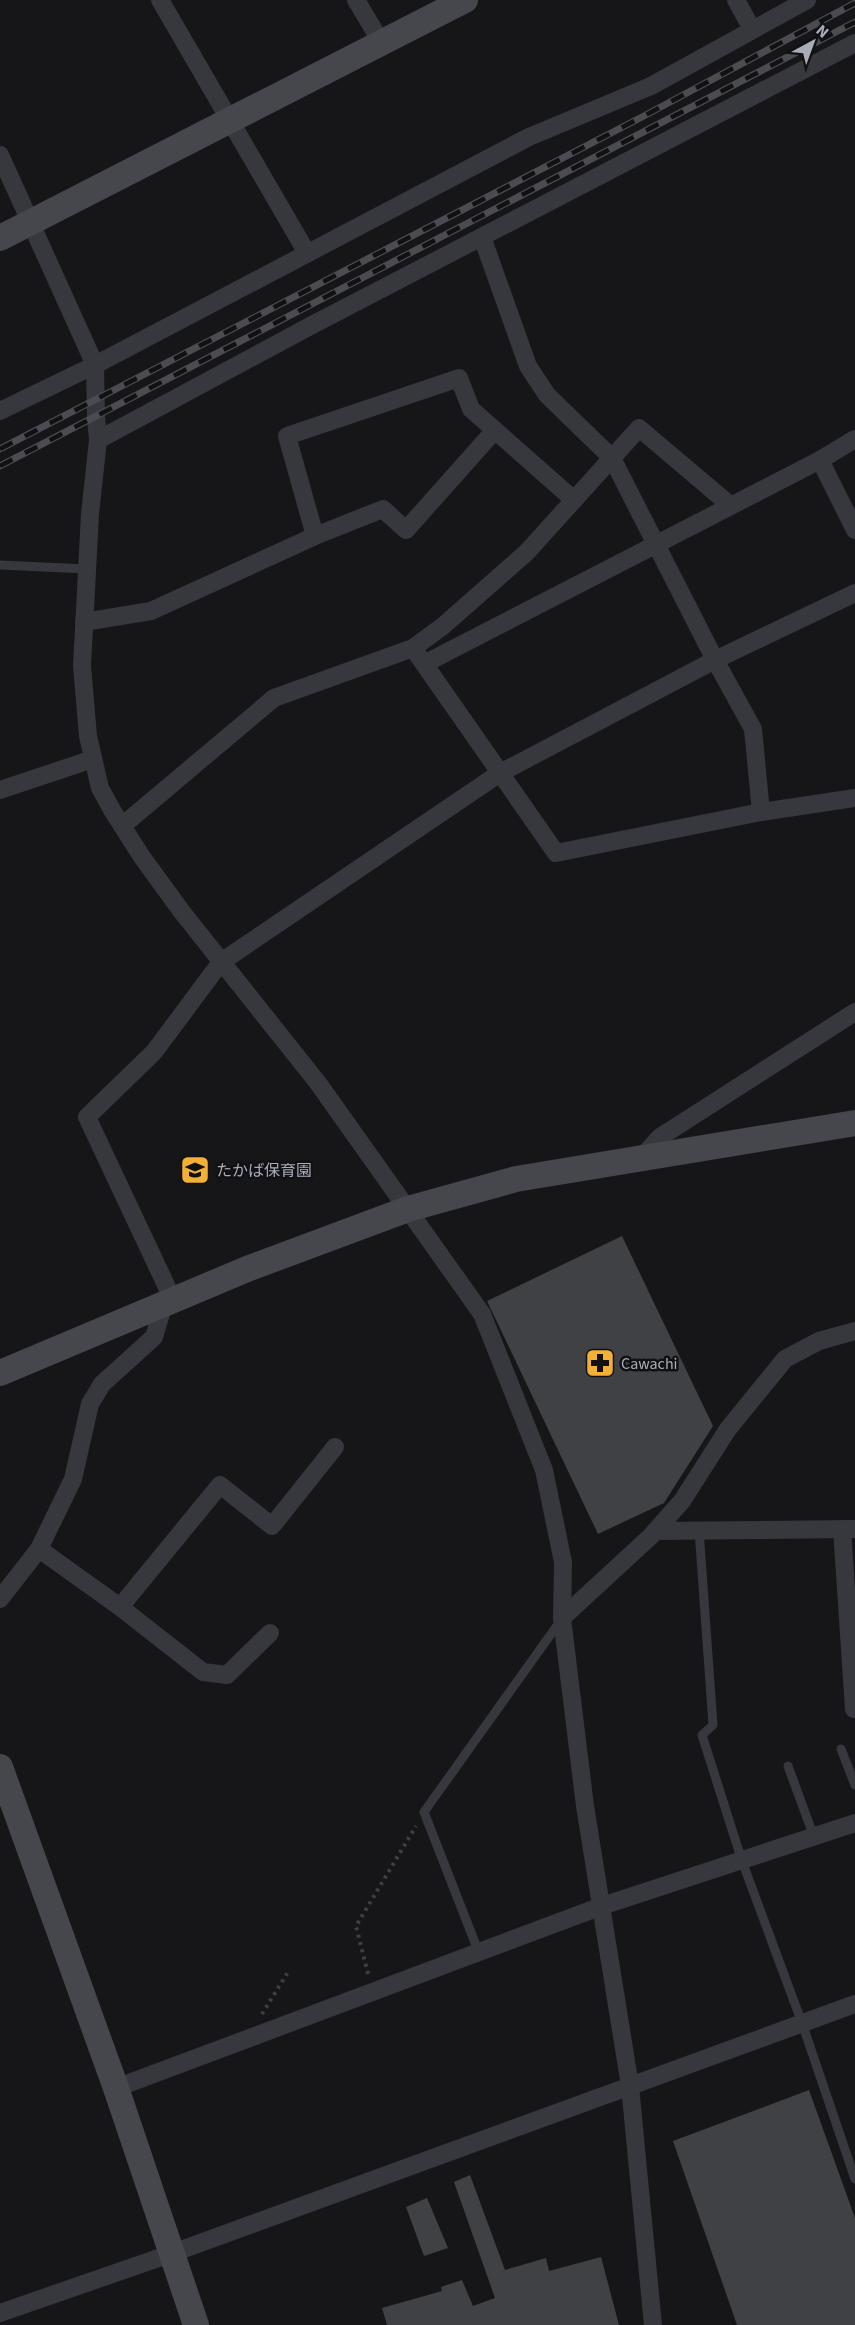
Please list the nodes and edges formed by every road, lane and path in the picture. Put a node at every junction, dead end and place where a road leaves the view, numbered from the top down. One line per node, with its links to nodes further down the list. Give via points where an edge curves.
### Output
1 (160, 0): 9 (street)
2 (356, 0): 7 (street)
3 (465, 0): 7 (street)
4 (736, 0): 6 (street)
5 (807, 0): 6 (street)
6 (752, 29): 14 (street, via 651,86 529,137)
7 (381, 42): 9 (street)
8 (855, 43): 12 (street)
9 (231, 120): 11 (street); 14 (street)
10 (0, 154): 11 (street)
11 (30, 223): 13 (street); 15 (street)
12 (482, 237): 19 (street); 20 (street, via 528,366 547,395)
13 (0, 238)
14 (307, 253): 15 (street)
15 (95, 365): 16 (street); 19 (street)
16 (0, 411)
17 (495, 430): 22 (street); 25 (street, via 406,530 383,509); 25 (street, via 471,409 459,378 287,436)
18 (855, 439): 21 (street)
19 (98, 440): 28 (street)
20 (612, 458): 22 (street); 23 (street, via 639,428); 26 (street)
21 (820, 459): 23 (street); 24 (street)
22 (574, 500): 31 (street, via 527,552)
23 (730, 505): 26 (street)
24 (855, 530)
25 (315, 536): 30 (street, via 151,611)
26 (655, 543): 32 (street); 33 (street)
27 (0, 565): 28 (lane)
28 (87, 569): 30 (street)
29 (855, 593): 32 (street)
30 (84, 622): 34 (street, via 82,666)
31 (413, 648): 33 (street); 39 (street, via 274,698)
32 (715, 660): 35 (street); 38 (street, via 753,729)
33 (423, 664): 35 (street)
34 (93, 759): 36 (street); 39 (street, via 100,788)
35 (500, 772): 38 (street, via 556,853); 40 (street)
36 (0, 790)
37 (855, 798): 38 (street)
38 (761, 812)
39 (122, 826): 40 (street)
40 (221, 962): 44 (street, via 318,1083); 45 (street, via 154,1052 87,1117)
41 (855, 1012): 43 (street, via 660,1137)
42 (855, 1123): 43 (street)
43 (642, 1157): 44 (street, via 516,1179)
44 (408, 1209): 45 (street); 55 (street, via 482,1314 544,1470 563,1562)
45 (168, 1302): 47 (street); 52 (street, via 154,1337 102,1384 90,1404 73,1479)
46 (855, 1331): 51 (street, via 819,1341 785,1359 728,1429 682,1501)
47 (0, 1373)
48 (335, 1447): 54 (street, via 272,1526 220,1485)
49 (849, 1529): 50 (street); 57 (street)
50 (699, 1530): 51 (street); 65 (lane, via 713,1725 702,1735)
51 (656, 1531): 55 (street)
52 (39, 1549): 53 (street); 54 (street)
53 (0, 1599)
54 (120, 1607): 56 (street, via 203,1672 226,1675)
55 (562, 1618): 62 (lane); 66 (street, via 585,1806)
56 (270, 1633)
57 (854, 1709)
58 (841, 1749): 61 (lane)
59 (788, 1766): 64 (lane)
60 (0, 1767): 74 (street)
61 (855, 1785)
62 (424, 1812): 67 (lane); 69 (path, via 356,1926)
63 (855, 1823): 64 (street)
64 (814, 1837): 65 (street)
65 (742, 1861): 66 (street); 71 (lane)
66 (602, 1906): 67 (street); 73 (street)
67 (479, 1953): 69 (street)
68 (288, 1972): 72 (path)
69 (372, 1993): 72 (street)
70 (855, 2004): 71 (street)
71 (801, 2023): 73 (street); 75 (lane)
72 (245, 2040): 74 (street)
73 (630, 2086): 76 (street); 79 (street)
74 (116, 2088): 76 (street)
75 (855, 2179)
76 (170, 2254): 77 (street); 78 (street)
77 (0, 2313)
78 (196, 2325)
79 (653, 2325)

